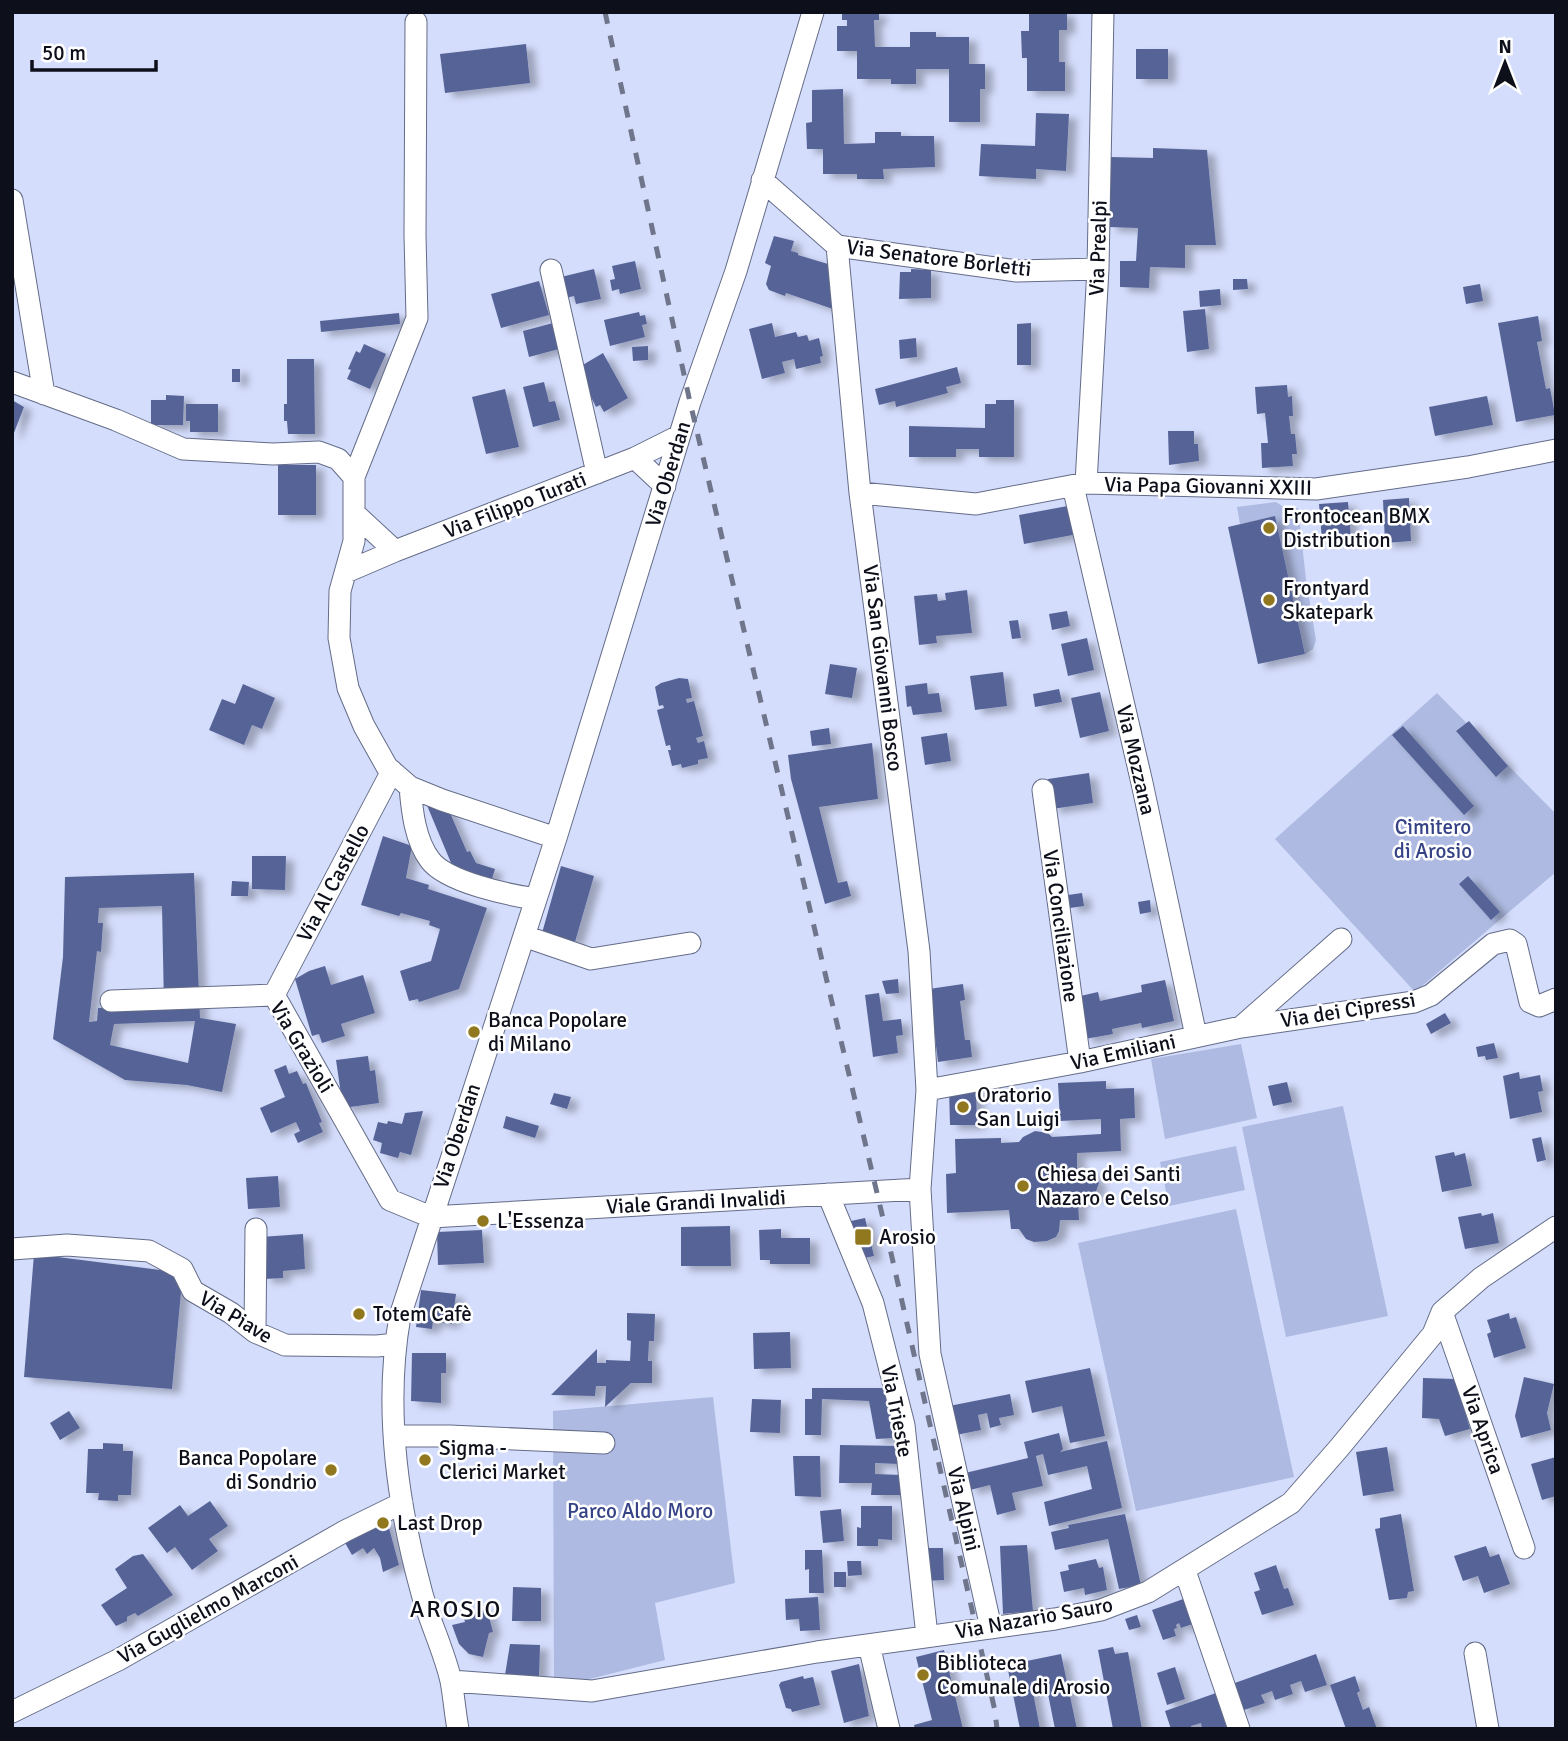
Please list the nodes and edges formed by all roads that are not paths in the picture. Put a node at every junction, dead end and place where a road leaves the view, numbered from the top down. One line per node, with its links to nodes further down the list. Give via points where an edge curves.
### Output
1 (813, 12): 4 (street, Via Oberdan)
2 (1103, 12): 8 (street, Via Prealpi)
3 (416, 22): 15 (street, via 417,318)
4 (762, 180): 6 (street, Via Senatore Borletti); 11 (street, Via Oberdan)
5 (12, 200): 10 (street)
6 (837, 246): 8 (street, Via Senatore Borletti, via 1017,271); 18 (street, Via San Giovanni Bosco)
7 (551, 270): 14 (street)
8 (1098, 270): 16 (street, Via Prealpi)
9 (12, 382): 10 (street)
10 (44, 394): 15 (street, via 183,449 319,452 338,459)
11 (679, 436): 13 (street, Via Filippo Turati); 17 (street, Via Oberdan)
12 (1556, 450): 16 (street, Via Papa Giovanni XXIII, via 1316,489)
13 (635, 458): 14 (street, Via Filippo Turati); 17 (street)
14 (597, 473): 20 (street, Via Filippo Turati)
15 (354, 477): 19 (street)
16 (1080, 484): 18 (street, Via Papa Giovanni XXIII, via 976,504); 34 (street, Via Mozzana)
17 (665, 486): 25 (street, Via Oberdan)
18 (860, 493): 36 (street, Via San Giovanni Bosco, via 919,951)
19 (354, 513): 20 (street); 21 (street, via 354,541)
20 (395, 551): 21 (street, Via Filippo Turati)
21 (346, 572): 22 (street, via 340,591 340,638 348,688 364,726)
22 (392, 771): 23 (street); 30 (street, Via Al Castello)
23 (411, 787): 25 (street); 26 (street, via 412,811 431,862 462,881)
24 (1043, 790): 35 (street, Via Conciliazione)
25 (556, 838): 26 (street, Via Oberdan)
26 (536, 899): 27 (street, Via Oberdan)
27 (524, 936): 29 (street, via 592,959); 39 (street, Via Oberdan)
28 (1341, 939): 33 (street, Via dei Cipressi)
29 (690, 943)
30 (274, 995): 32 (street, Via Grazioli); 39 (street, Via Grazioli, via 390,1200)
31 (1556, 999): 33 (street, Via dei Cipressi, via 1539,1006 1530,1002 1516,944 1510,940 1493,944 1431,995 1414,1002)
32 (111, 1001)
33 (1241, 1027): 34 (street, Via dei Cipressi)
34 (1196, 1036): 35 (street, Via Emiliani)
35 (1080, 1062): 36 (street, Via Emiliani)
36 (927, 1090): 37 (street, Via San Giovanni Bosco)
37 (919, 1189): 38 (street, Viale Grandi Invalidi); 51 (street, Via Alpini, via 930,1354)
38 (828, 1194): 39 (street, Viale Grandi Invalidi); 52 (street, Via Trieste, via 873,1303 904,1425)
39 (430, 1217): 45 (street, Via Oberdan)
40 (1556, 1227): 43 (street, Via Nazario Sauro, via 1481,1278)
41 (256, 1229): 44 (street)
42 (12, 1249): 44 (street, Via Piave, via 67,1245 149,1251 183,1269 193,1291)
43 (1442, 1312): 49 (street, Via Aprica); 50 (street, Via Nazario Sauro, via 1433,1334 1291,1503)
44 (255, 1332): 45 (street, Via Piave, via 285,1345)
45 (395, 1344): 46 (street, Via Oberdan)
46 (394, 1436): 47 (street); 48 (street, Via Oberdan)
47 (604, 1443)
48 (402, 1503): 55 (street, Via Oberdan, via 421,1590); 56 (street, Via Guglielmo Marconi, via 118,1660)
49 (1524, 1548)
50 (1185, 1571): 51 (street, Via Nazario Sauro, via 1101,1610); 59 (street)
51 (991, 1628): 52 (street, Via Nazario Sauro)
52 (927, 1636): 53 (street, Via Nazario Sauro)
53 (869, 1644): 55 (street, Via Nazario Sauro, via 592,1691); 58 (street)
54 (1475, 1653): 60 (street)
55 (451, 1681): 57 (street, Via Oberdan)
56 (12, 1712)
57 (457, 1729)
58 (890, 1729)
59 (1239, 1729)
60 (1488, 1729)

